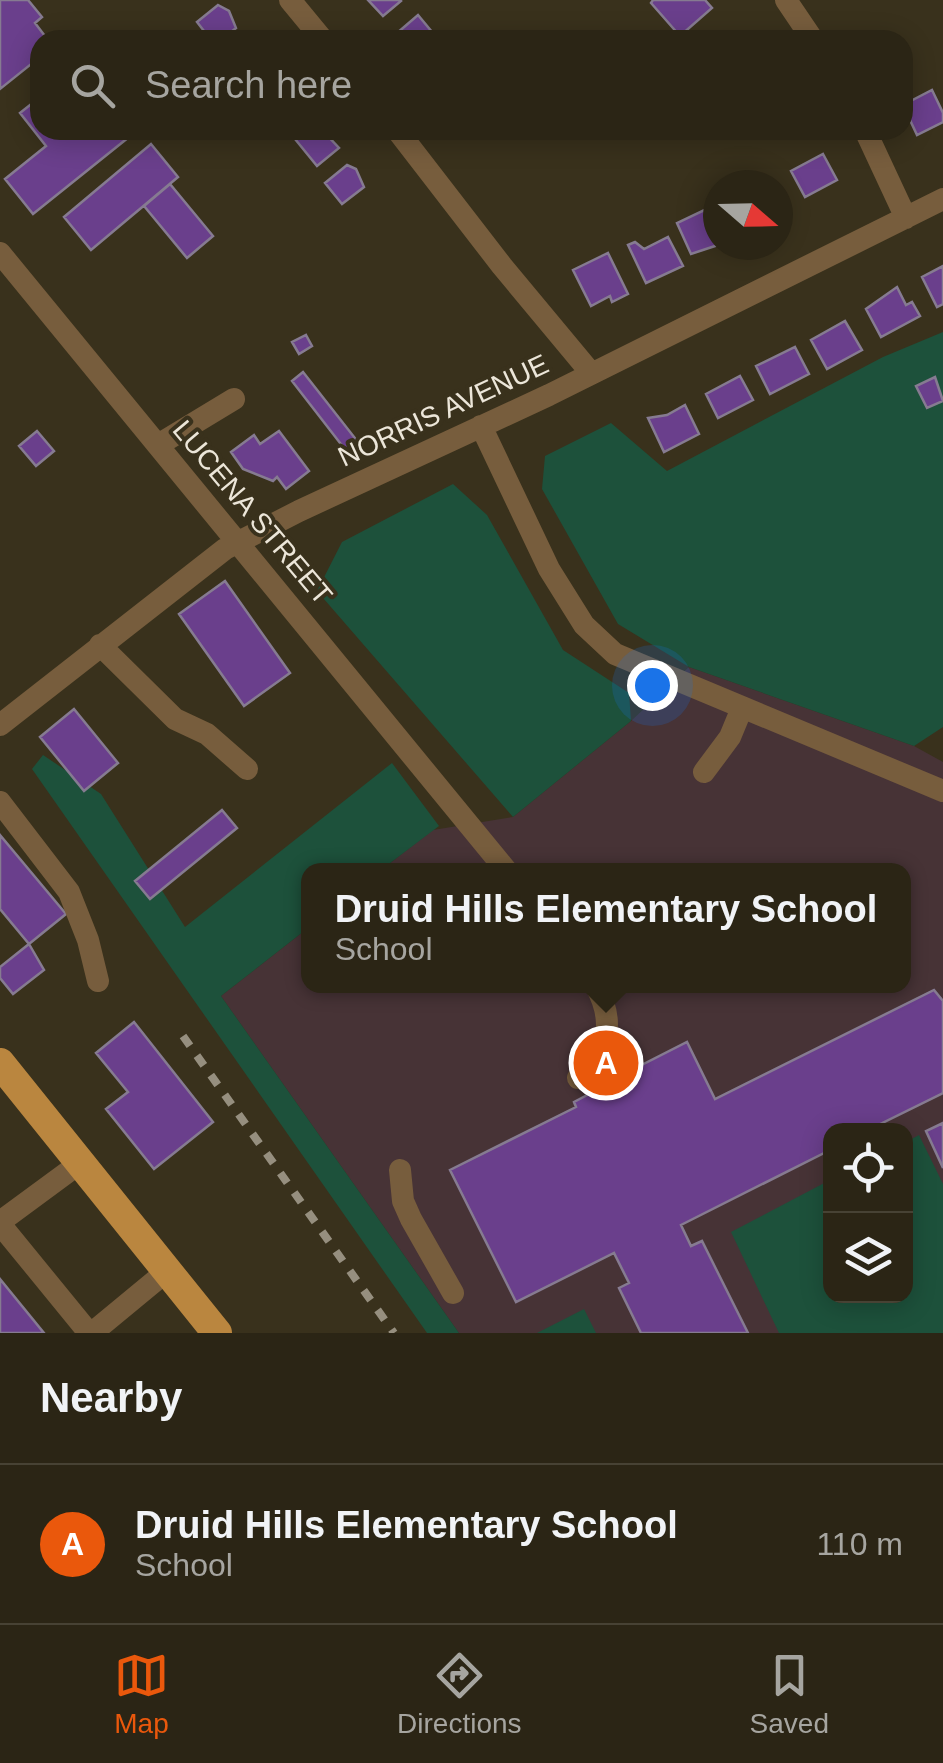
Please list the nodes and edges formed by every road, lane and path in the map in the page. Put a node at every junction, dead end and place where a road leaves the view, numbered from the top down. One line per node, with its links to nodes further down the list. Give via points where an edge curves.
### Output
1 (290, 0): 3 (street)
2 (786, 0): 4 (street)
3 (315, 30)
4 (806, 30)
5 (405, 140): 10 (street)
6 (871, 140): 8 (street)
7 (943, 199): 8 (street, NORRIS AVENUE)
8 (906, 218): 10 (street, NORRIS AVENUE)
9 (0, 253): 13 (street, LUCENA STREET)
10 (591, 373): 12 (street, NORRIS AVENUE)
11 (234, 398): 13 (street)
12 (481, 426): 14 (street, NORRIS AVENUE); 16 (street, via 549,569 584,625 615,654)
13 (158, 445): 14 (street, LUCENA STREET)
14 (238, 542): 15 (street, NORRIS AVENUE); 22 (street, LUCENA STREET)
15 (100, 645): 17 (street, NORRIS AVENUE); 18 (street, via 175,718 207,734)
16 (742, 708): 19 (street); 20 (street)
17 (0, 724)
18 (247, 769)
19 (704, 772)
20 (943, 791)
21 (0, 802): 23 (street, via 69,892)
22 (501, 863)
23 (98, 981)
24 (599, 993): 26 (street, via 608,1011 605,1038 597,1060)
25 (0, 1062): 27 (main road)
26 (578, 1078)
27 (80, 1164): 29 (street); 30 (main road)
28 (400, 1170): 31 (street, via 410,1219)
29 (0, 1223): 32 (street)
30 (166, 1271): 32 (street); 33 (main road)
31 (453, 1293)
32 (100, 1330)
33 (217, 1333)

